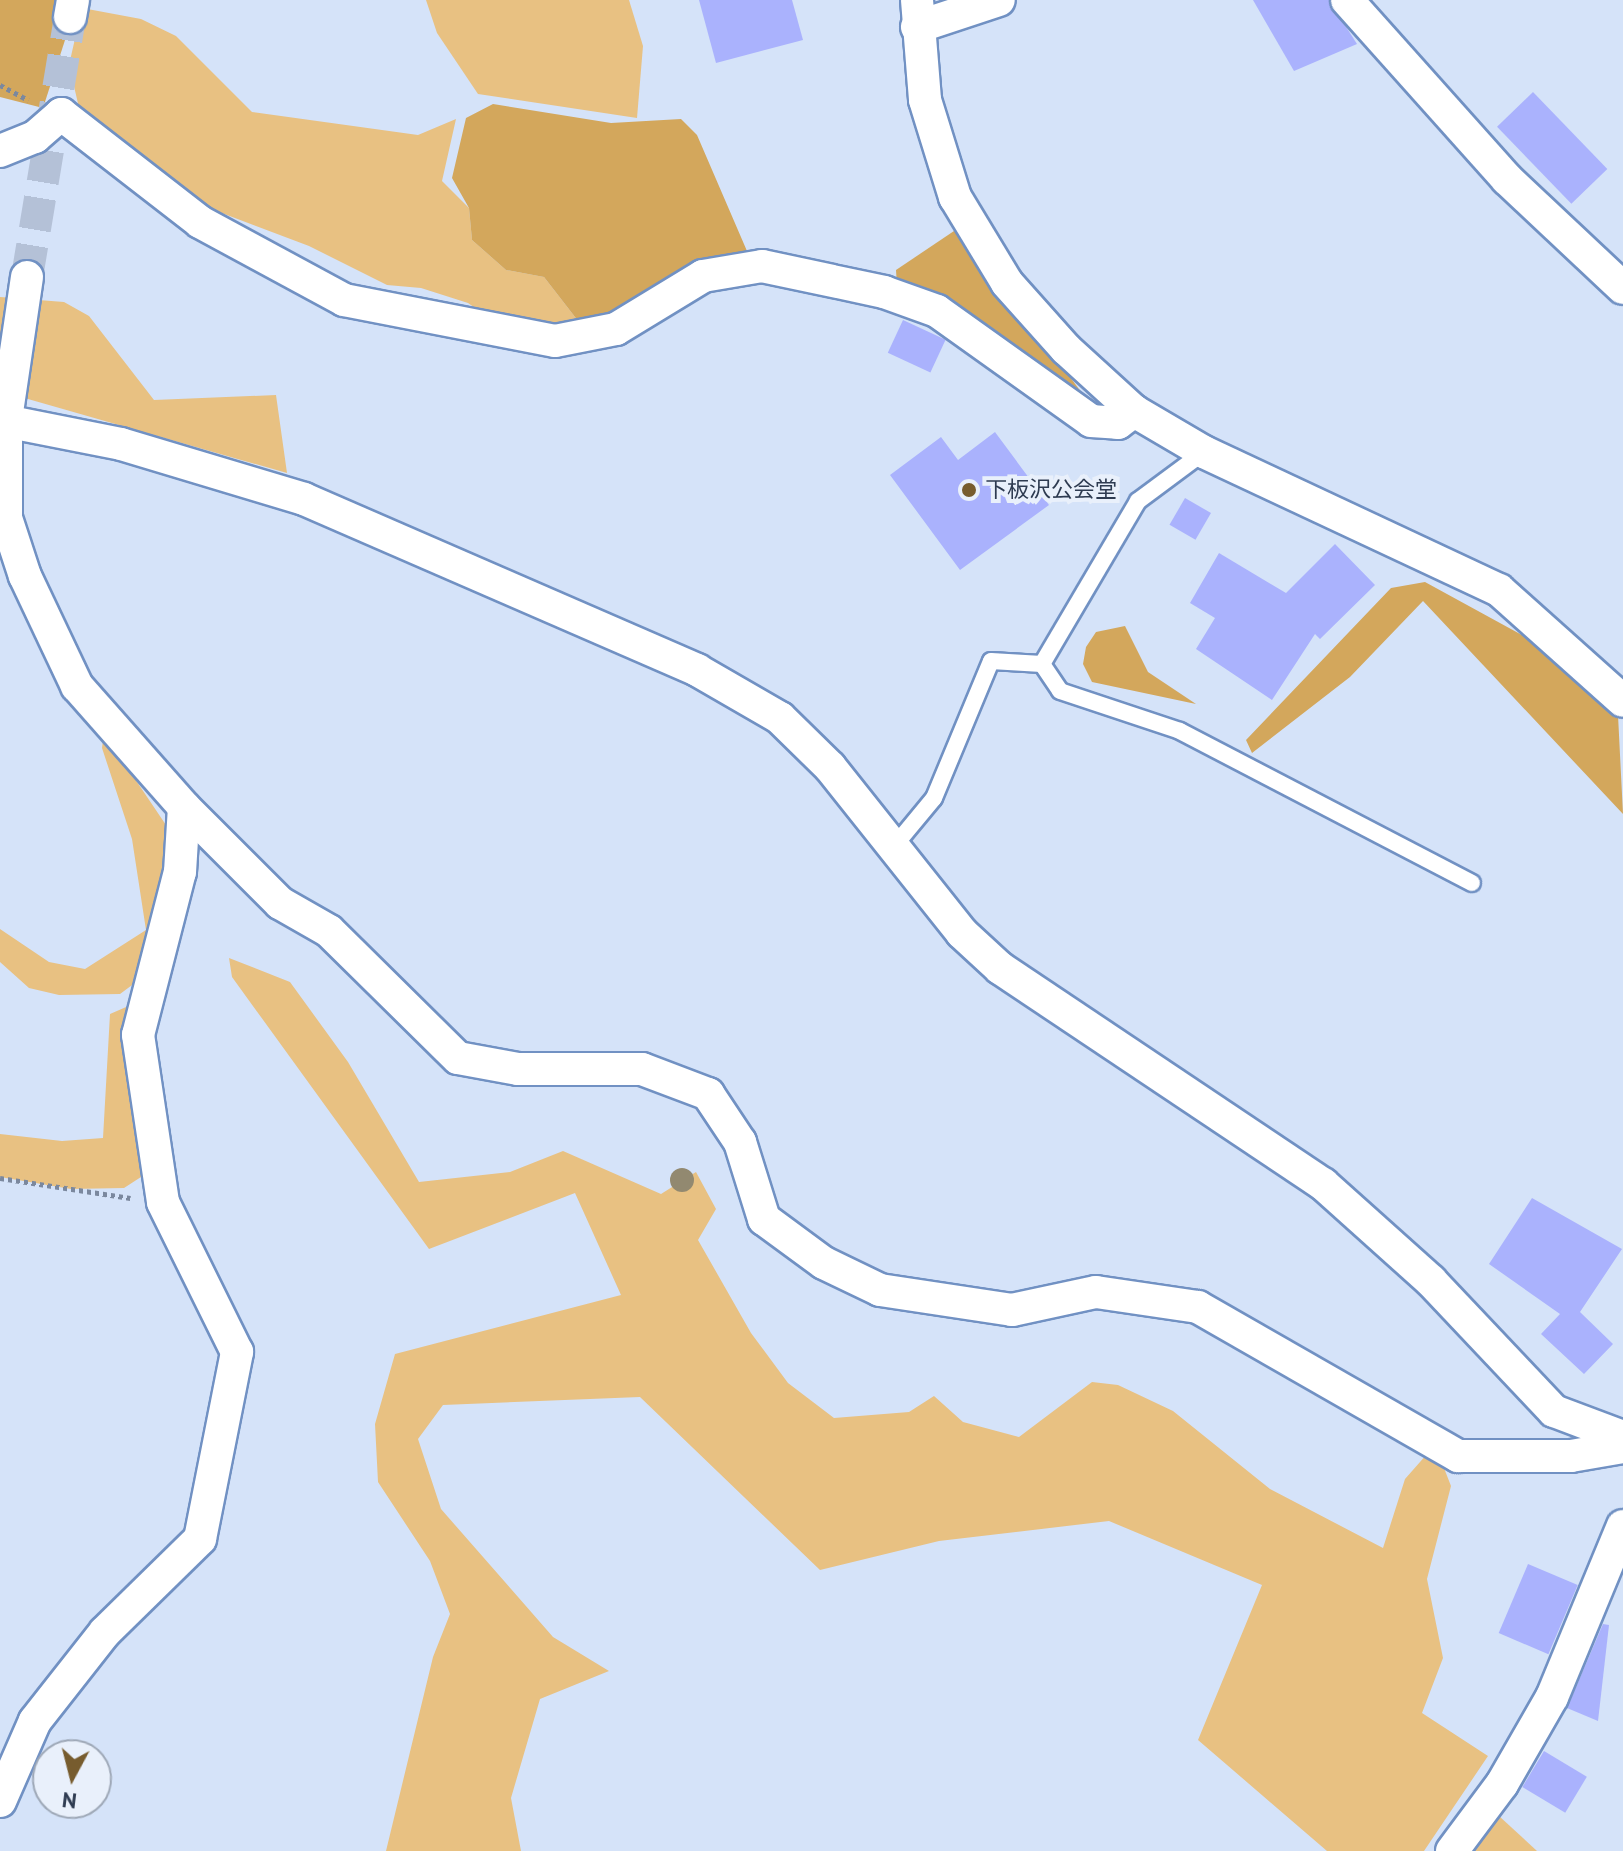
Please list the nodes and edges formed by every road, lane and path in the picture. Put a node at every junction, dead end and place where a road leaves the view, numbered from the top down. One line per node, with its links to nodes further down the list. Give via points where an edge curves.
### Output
1 (999, 0): 3 (street)
2 (1347, 0): 6 (street, via 1507,179)
3 (917, 14): 7 (street, via 925,100 940,155 978,240 1066,349)
4 (0, 151): 7 (street, via 35,137 61,114 200,222 344,300 555,341 616,329 703,276 762,266 870,288 937,311 1091,421 1118,423)
5 (27, 277): 8 (street)
6 (1623, 288)
7 (1134, 411): 9 (street)
8 (3, 419): 12 (street, via 6,518 25,576 77,686); 13 (street, via 121,444 304,499 697,670 780,718 830,767)
9 (1204, 452): 10 (lane, via 1138,501); 11 (street, via 1499,590)
10 (1042, 664): 13 (lane, via 991,661 934,798); 14 (lane, via 1060,691 1180,731)
11 (1623, 701)
12 (184, 807): 16 (street, via 180,872 138,1035); 18 (street, via 280,903 329,931 458,1058 518,1069 642,1069 708,1094 740,1142 764,1219 824,1263 880,1290 1012,1310 1096,1292 1198,1307 1458,1456 1571,1456)
13 (890, 850): 17 (street, via 1000,968 1323,1184 1431,1281 1554,1411)
14 (1472, 883)
15 (0, 1178): 16 (path)
16 (163, 1202): 20 (street, via 237,1352 200,1539 105,1632 35,1721)
17 (1623, 1437)
18 (1623, 1447)
19 (1623, 1526): 21 (street, via 1552,1697 1502,1784)
20 (0, 1801)
21 (1452, 1851)

